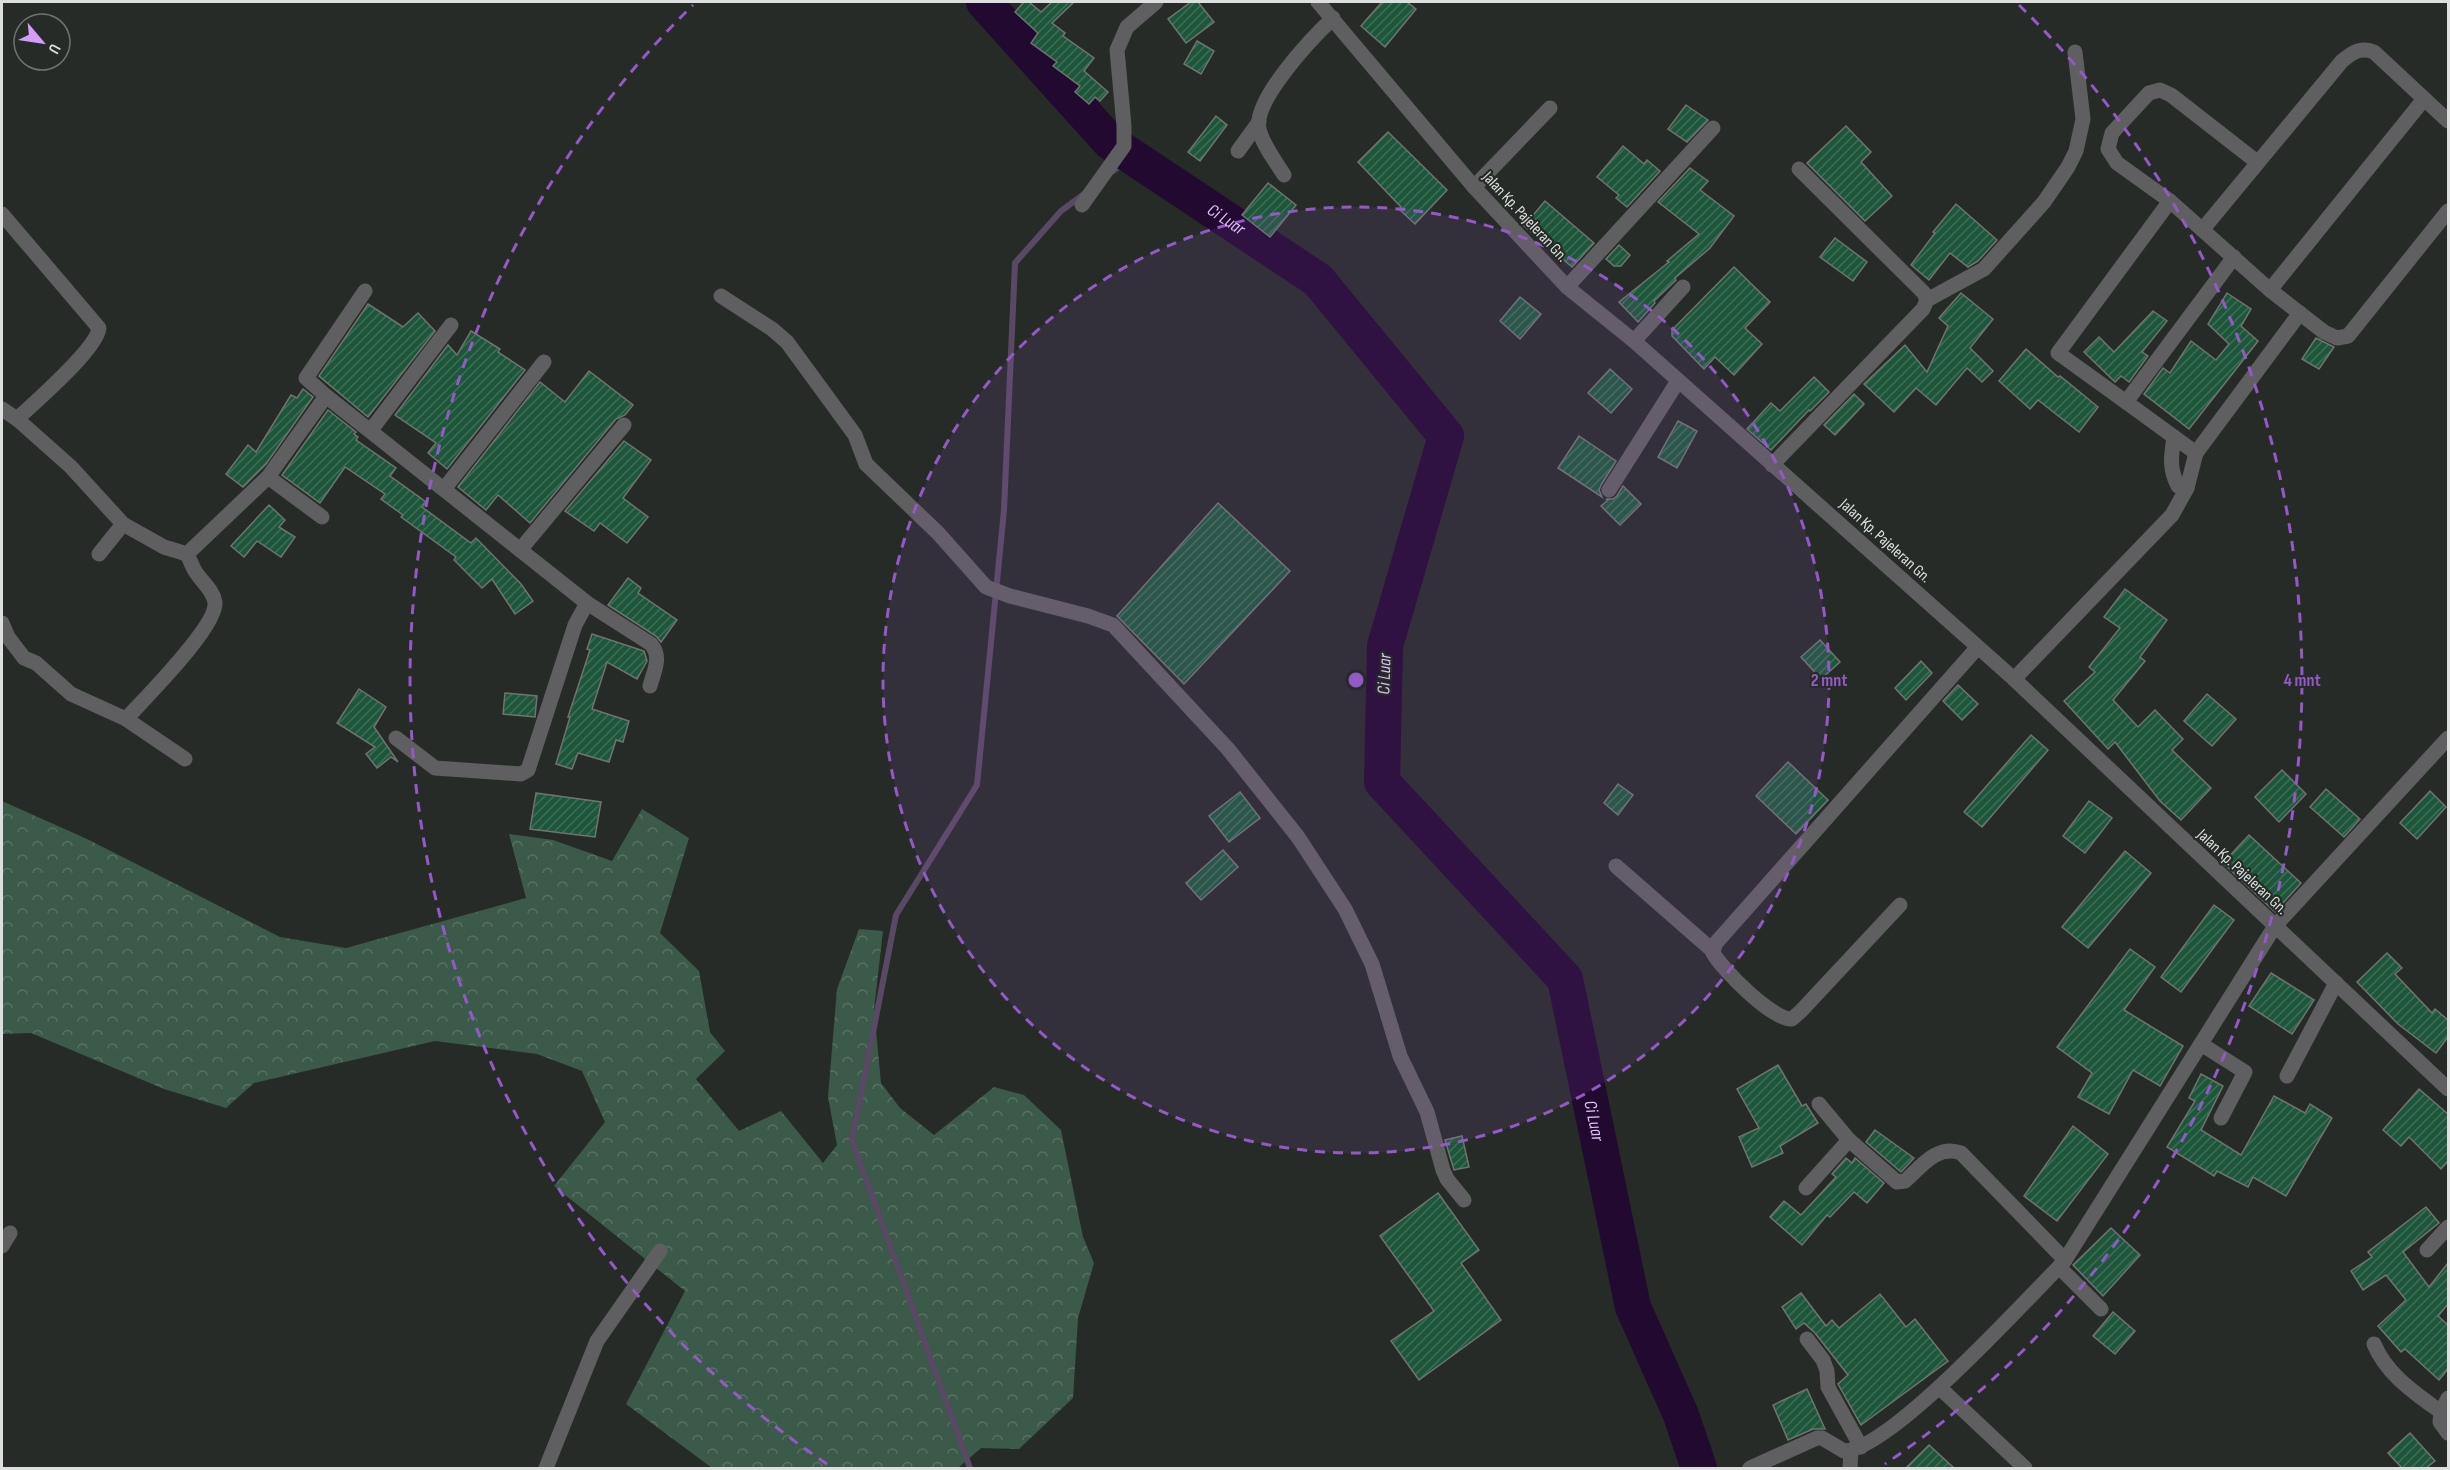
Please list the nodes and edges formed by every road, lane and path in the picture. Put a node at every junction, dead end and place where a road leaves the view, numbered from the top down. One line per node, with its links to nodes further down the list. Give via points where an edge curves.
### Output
1 (1156, 2): 16 (street, via 1127,27 1117,50 1124,146)
2 (1318, 2): 3 (street, Jalan Kp. Pajeleran Gn.)
3 (1333, 18): 8 (street, via 1277,83); 14 (street, Jalan Kp. Pajeleran Gn.)
4 (2074, 52): 26 (street, via 2083,119 2068,167 2036,212 1984,269)
5 (2424, 99): 7 (street); 11 (street, via 2374,52 2353,51); 23 (street)
6 (1550, 108): 14 (street)
7 (2448, 121)
8 (1258, 122): 10 (street); 13 (street, via 1264,144)
9 (1713, 128): 21 (street)
10 (1238, 151)
11 (2257, 162): 15 (street, via 2171,95 2160,90 2149,93 2112,133 2108,149 2117,163); 19 (street)
12 (1798, 169): 26 (street)
13 (1284, 175)
14 (1474, 187): 21 (street, Jalan Kp. Pajeleran Gn.)
15 (2170, 201): 19 (street); 33 (street, via 2058,353)
16 (1082, 205)
17 (2448, 211): 27 (street, via 2348,336 2337,338 2324,332)
18 (2, 214): 35 (street, via 99,328 89,348)
19 (2203, 229): 20 (street)
20 (2234, 257): 23 (street); 33 (street)
21 (1567, 287): 29 (street, Jalan Kp. Pajeleran Gn.)
22 (1683, 287): 29 (street)
23 (2270, 290): 27 (street)
24 (365, 291): 32 (street, via 307,374 308,381)
25 (721, 296): 71 (street, via 787,342 855,435 866,464 938,533 986,587 1113,626 1228,749 1298,837 1345,909 1371,964 1400,1056 1427,1112 1443,1170)
26 (1927, 300): 40 (street, via 1923,309)
27 (2300, 313): 39 (street)
28 (451, 325): 37 (street)
29 (1634, 341): 31 (street, Jalan Kp. Pajeleran Gn.)
30 (544, 362): 43 (street)
31 (1678, 381): 40 (street, Jalan Kp. Pajeleran Gn.); 44 (street)
32 (326, 396): 37 (street); 41 (street)
33 (2126, 402): 38 (street)
34 (2, 409): 35 (street)
35 (17, 419): 46 (street, via 71,467)
36 (624, 425): 47 (street)
37 (371, 430): 43 (street)
38 (2174, 437): 39 (street); 42 (street, via 2170,464 2173,476 2178,486)
39 (2196, 453): 42 (street)
40 (1772, 465): 52 (street, Jalan Kp. Pajeleran Gn., via 1844,525)
41 (268, 477): 45 (street); 49 (street)
42 (2187, 488): 53 (street, via 2172,514)
43 (444, 489): 47 (street)
44 (1609, 490)
45 (322, 517)
46 (123, 524): 48 (street); 49 (street, via 164,547)
47 (520, 550): 50 (street)
48 (99, 554)
49 (187, 554): 55 (street, via 214,599 211,620)
50 (588, 603): 54 (street, via 656,650); 56 (street, via 575,625 528,770 521,774 435,768)
51 (2, 623): 55 (street, via 24,658 36,663 71,694)
52 (1977, 648): 53 (street, Jalan Kp. Pajeleran Gn.); 62 (street)
53 (2014, 679): 61 (street, Jalan Kp. Pajeleran Gn.)
54 (650, 686)
55 (126, 719): 58 (street)
56 (396, 738)
57 (2448, 738): 61 (street)
58 (185, 759)
59 (1616, 867): 62 (street)
60 (1900, 905): 62 (street, via 1792,1019 1781,1018 1764,1007)
61 (2275, 926): 63 (street, Jalan Kp. Pajeleran Gn.); 64 (street)
62 (1712, 951)
63 (2336, 983): 65 (street); 66 (street, Jalan Kp. Pajeleran Gn.)
64 (2201, 1044): 68 (street, via 2246,1072); 75 (street)
65 (2287, 1076)
66 (2448, 1089)
67 (1819, 1104): 69 (street)
68 (2221, 1118)
69 (1849, 1140): 70 (street); 75 (street, via 1890,1178 1902,1182 1935,1154 1961,1153)
70 (1806, 1188)
71 (1464, 1200)
72 (2448, 1227): 73 (street)
73 (2427, 1250)
74 (660, 1251): 84 (street, via 597,1341)
75 (2062, 1264): 76 (street); 79 (street)
76 (2101, 1309)
77 (1807, 1339): 83 (street, via 1823,1360 1828,1387 1855,1433)
78 (2374, 1344): 81 (street, via 2380,1360 2401,1382)
79 (1940, 1388): 83 (street); 87 (street)
80 (2448, 1398): 81 (street)
81 (2441, 1413): 82 (street, via 2440,1422)
82 (2448, 1433)
83 (1856, 1449): 85 (street, via 1844,1451 1817,1438); 86 (street)
84 (546, 1468)
85 (1750, 1468)
86 (1850, 1468)
87 (2025, 1468)

